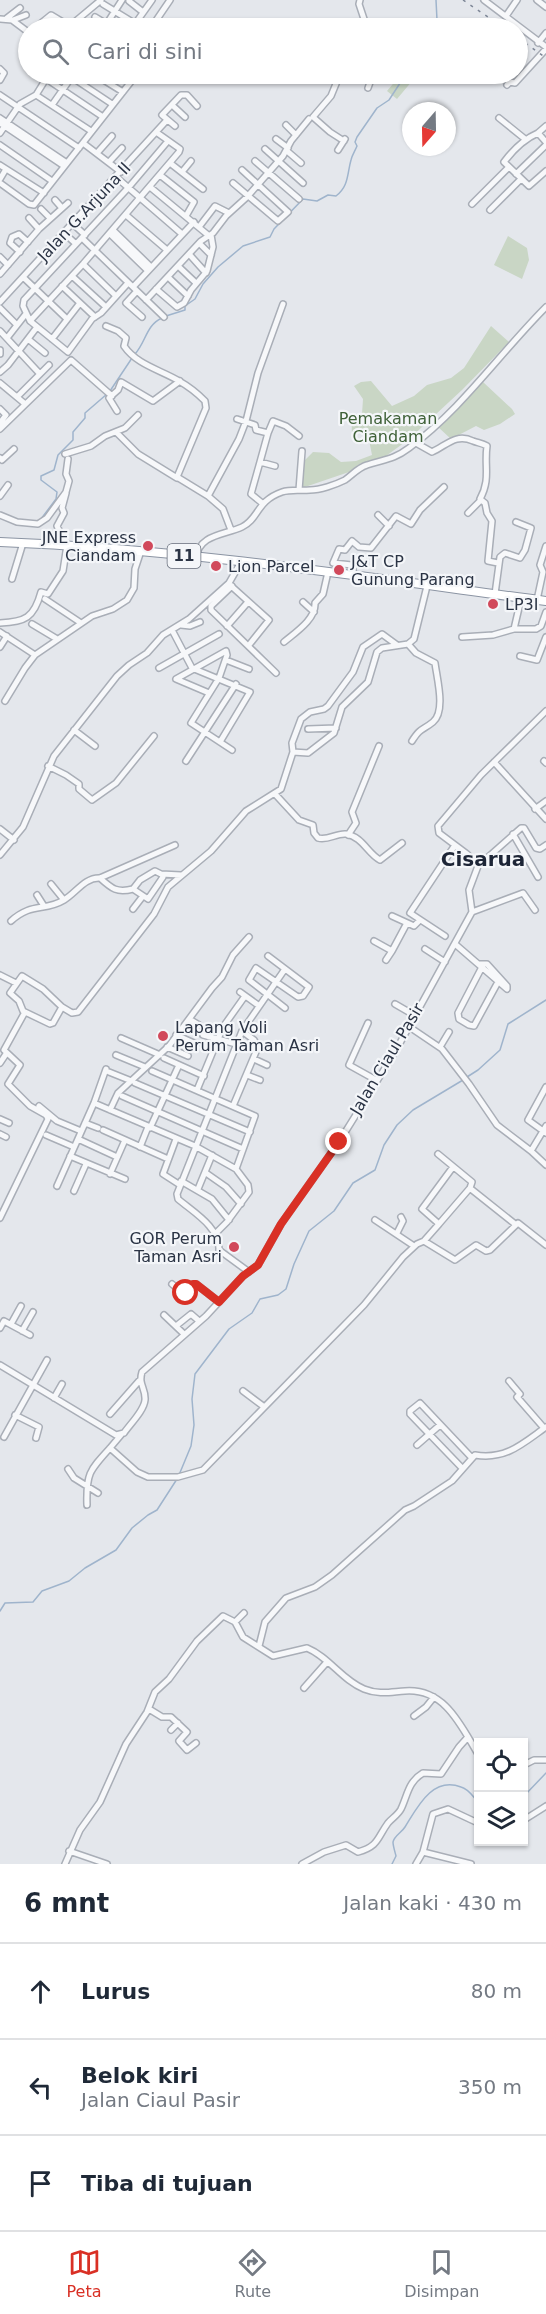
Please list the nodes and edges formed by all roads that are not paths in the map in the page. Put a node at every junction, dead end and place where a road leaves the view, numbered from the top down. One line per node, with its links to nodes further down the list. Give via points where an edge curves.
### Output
1 (122, 0): 12 (street)
2 (152, 0): 13 (street)
3 (170, 0): 20 (street)
4 (360, 0): 21 (street)
5 (484, 0): 15 (street)
6 (517, 0): 15 (street)
7 (537, 0): 10 (street)
8 (129, 1): 13 (street)
9 (101, 2): 12 (street); 16 (street)
10 (546, 7)
11 (20, 8): 23 (street)
12 (116, 12): 17 (street); 18 (street)
13 (143, 12): 19 (street)
14 (26, 15): 23 (street)
15 (506, 16): 22 (street)
16 (80, 18)
17 (112, 18)
18 (126, 18)
19 (139, 18)
20 (158, 18)
21 (364, 18)
22 (508, 18)
23 (6, 19)
24 (546, 33): 26 (street)
25 (528, 35): 26 (street)
26 (538, 43): 27 (street)
27 (546, 48): 28 (street)
28 (528, 68)
29 (0, 69): 30 (street, via 4,73)
30 (0, 80)
31 (42, 84): 43 (street)
32 (57, 84): 40 (street)
33 (66, 84): 40 (street)
34 (85, 84): 45 (street)
35 (110, 84): 41 (street)
36 (130, 84): 41 (street)
37 (336, 84): 54 (street, via 332,96)
38 (369, 84): 39 (street)
39 (368, 88)
40 (63, 89): 46 (street); 51 (street)
41 (123, 92): 45 (street)
42 (0, 95): 49 (street)
43 (36, 95): 44 (street); 46 (street)
44 (29, 100): 49 (street); 50 (street)
45 (112, 104): 51 (street)
46 (52, 105): 61 (street)
47 (172, 105): 48 (street, via 185,94); 52 (street); 56 (street, via 162,114)
48 (197, 106)
49 (18, 107): 50 (street); 57 (street)
50 (24, 112): 73 (street)
51 (102, 117): 61 (street)
52 (185, 117)
53 (0, 118): 57 (street)
54 (311, 118): 65 (street); 77 (street, via 345,140)
55 (499, 118): 68 (street)
56 (167, 120): 59 (street); 62 (street, Jalan G.Arjuna ll)
57 (4, 124): 63 (street); 86 (street)
58 (286, 125): 65 (street)
59 (175, 126)
60 (546, 126): 64 (street)
61 (91, 131): 70 (street)
62 (156, 132): 69 (street); 91 (street, Jalan G.Arjuna ll)
63 (0, 133)
64 (538, 134): 68 (street); 71 (street)
65 (296, 135): 76 (street)
66 (112, 136): 78 (street)
67 (276, 139): 76 (street)
68 (525, 139): 87 (street, via 504,161)
69 (168, 141): 83 (street, via 180,151); 103 (street)
70 (83, 142): 73 (street); 78 (street)
71 (546, 144): 95 (street)
72 (0, 145): 99 (street)
73 (79, 148): 86 (street)
74 (123, 148): 81 (street)
75 (266, 149): 82 (street)
76 (288, 149): 82 (street); 84 (street)
77 (338, 150)
78 (97, 153): 81 (street)
79 (191, 161): 92 (street)
80 (255, 161): 93 (street)
81 (110, 162): 91 (street)
82 (279, 162): 93 (street); 101 (street)
83 (170, 163): 92 (street); 94 (street)
84 (301, 163)
85 (0, 165): 88 (street)
86 (66, 165): 99 (street)
87 (509, 166): 95 (street); 112 (street)
88 (6, 169): 98 (street); 106 (street)
89 (242, 171): 102 (street)
90 (546, 171): 97 (street, via 531,185)
91 (121, 172): 96 (street, Jalan G.Arjuna ll)
92 (182, 172): 105 (street)
93 (268, 172): 102 (street); 109 (street)
94 (160, 174): 104 (street); 118 (street, via 194,202)
95 (516, 174): 97 (street)
96 (116, 177): 103 (street); 122 (street, Jalan G.Arjuna ll)
97 (522, 179): 115 (street)
98 (0, 181): 106 (street, via 32,205)
99 (52, 182): 106 (street)
100 (232, 183): 107 (street)
101 (303, 183)
102 (258, 184): 107 (street); 107 (street, via 288,212 278,221)
103 (129, 187): 108 (street); 129 (street)
104 (150, 187): 108 (street); 118 (street)
105 (203, 189)
106 (44, 193)
107 (248, 197): 116 (street)
108 (141, 198): 117 (street); 127 (street)
109 (299, 199)
110 (55, 200): 113 (street)
111 (68, 203): 113 (street)
112 (472, 204)
113 (62, 208): 120 (street)
114 (41, 209): 120 (street)
115 (490, 210)
116 (229, 213): 123 (street, via 215,206); 128 (street)
117 (126, 215): 125 (street); 134 (street)
118 (186, 216): 121 (street)
119 (29, 218): 124 (street)
120 (50, 218): 124 (street)
121 (194, 222): 123 (street); 127 (street)
122 (73, 224): 126 (street, Jalan G.Arjuna ll); 129 (street)
123 (199, 227): 128 (street)
124 (39, 229): 130 (street)
125 (111, 232): 133 (street); 142 (street)
126 (64, 233): 132 (street); 146 (street, Jalan G.Arjuna ll)
127 (182, 234): 134 (street)
128 (210, 235): 131 (street); 137 (street)
129 (83, 236): 132 (street); 133 (street)
130 (28, 242): 135 (street); 135 (street, via 19,234 12,237 10,243)
131 (199, 243): 136 (street); 137 (street)
132 (76, 244): 151 (street)
133 (95, 250): 139 (street); 150 (street)
134 (167, 250): 142 (street)
135 (20, 252): 140 (street)
136 (189, 254): 141 (street); 143 (street)
137 (211, 255): 143 (street)
138 (0, 257): 140 (street)
139 (83, 264): 145 (street); 153 (street)
140 (8, 265): 144 (street)
141 (178, 266): 147 (street); 148 (street)
142 (150, 269): 150 (street)
143 (206, 273): 148 (street)
144 (0, 274)
145 (72, 276): 149 (street); 160 (street)
146 (23, 277): 151 (street); 157 (street, Jalan G.Arjuna ll)
147 (168, 277): 152 (street); 154 (street)
148 (196, 283): 154 (street)
149 (62, 286): 156 (street); 158 (street)
150 (133, 287): 153 (street); 155 (street); 165 (street, via 126,303)
151 (34, 289): 156 (street); 163 (street, via 23,302)
152 (156, 289): 154 (street, via 177,307); 155 (street)
153 (116, 296): 160 (street)
154 (188, 296)
155 (146, 300): 166 (street)
156 (48, 301): 167 (street); 168 (street)
157 (0, 302)
158 (80, 303): 164 (street); 167 (street)
159 (283, 304): 190 (street, via 258,373)
160 (106, 307): 164 (street)
161 (546, 307): 196 (street, via 461,400)
162 (0, 308): 169 (street)
163 (25, 315): 168 (street); 169 (street)
164 (95, 316): 175 (street, via 68,352)
165 (142, 317)
166 (164, 317)
167 (67, 319): 175 (street)
168 (30, 321): 171 (street)
169 (17, 325): 173 (street)
170 (106, 326): 181 (street, via 126,338 126,349 144,363)
171 (37, 327): 174 (street); 175 (street)
172 (0, 330): 173 (street)
173 (7, 338): 176 (street)
174 (28, 339): 176 (street); 177 (street)
175 (52, 339)
176 (19, 350): 179 (street); 180 (street)
177 (45, 353)
178 (49, 365): 180 (street)
179 (0, 372)
180 (40, 374): 184 (street)
181 (180, 381): 183 (street, via 153,401 121,382); 202 (street, via 206,405)
182 (1, 385): 184 (street)
183 (112, 396): 187 (street, via 109,399); 192 (street, via 71,360)
184 (17, 397): 185 (street)
185 (24, 403)
186 (0, 409): 191 (street, via 6,415)
187 (117, 411)
188 (138, 415): 193 (street)
189 (237, 419): 190 (street)
190 (246, 421): 194 (street, via 255,425 256,430); 208 (street)
191 (0, 423)
192 (0, 429)
193 (116, 432): 202 (street, via 138,454); 206 (street, via 67,456)
194 (268, 433): 195 (street, via 273,421); 200 (street)
195 (299, 436)
196 (416, 442): 205 (street, via 392,458 364,466 345,480 315,490); 209 (street, via 432,452 463,437 487,445 488,469)
197 (14, 448): 199 (street)
198 (302, 451): 205 (street)
199 (0, 458)
200 (260, 462): 201 (street); 210 (street, via 251,494)
201 (275, 465)
202 (177, 478): 208 (street)
203 (8, 485): 207 (street)
204 (444, 487): 215 (street, via 411,524 396,516)
205 (299, 490): 210 (street, via 282,492)
206 (66, 492): 212 (street, via 49,517 38,524); 219 (street, via 64,513 57,526)
207 (0, 496)
208 (208, 496): 216 (street, via 223,509)
209 (480, 501): 211 (street); 224 (street, via 492,521 488,561)
210 (262, 503): 216 (street, via 246,524)
211 (468, 513)
212 (0, 515)
213 (378, 515): 215 (street)
214 (516, 522): 224 (street, via 531,528 525,550 520,558 503,554)
215 (389, 526): 226 (street, via 371,548 360,548 352,541 345,550 339,549 333,563 352,565)
216 (231, 530): 222 (street, via 203,542)
217 (0, 542): 218 (highway, 11)
218 (23, 543): 219 (highway, 11); 227 (street)
219 (62, 544): 221 (highway, 11); 240 (street, via 62,574 48,594 41,592 27,619)
220 (546, 546): 233 (street)
221 (141, 551): 222 (highway, 11); 241 (street, via 134,588 127,600)
222 (196, 558): 223 (highway, 11)
223 (241, 562): 225 (highway, 11); 228 (street)
224 (498, 563): 230 (street)
225 (328, 572): 226 (highway, 11); 237 (street, via 324,593 315,602)
226 (354, 575): 229 (highway, 11)
227 (12, 579)
228 (230, 585): 235 (street); 243 (street); 245 (street, via 211,608)
229 (427, 586): 230 (highway, 11); 255 (street, via 417,630)
230 (495, 594): 231 (highway, 11)
231 (522, 598): 233 (highway, 11); 246 (street)
232 (45, 599): 241 (street)
233 (537, 600): 234 (highway, 11)
234 (546, 601)
235 (248, 602): 245 (street); 256 (street, via 269,622)
236 (303, 602): 237 (street)
237 (314, 612): 254 (street)
238 (546, 612): 244 (street)
239 (200, 622): 243 (street)
240 (0, 623)
241 (81, 623): 253 (street)
242 (32, 624): 253 (street)
243 (181, 625): 247 (street)
244 (544, 625): 246 (street, via 534,630)
245 (227, 626): 256 (street)
246 (514, 629): 251 (street)
247 (172, 630): 259 (street); 274 (street, via 117,676)
248 (0, 632): 250 (street)
249 (219, 634): 259 (street)
250 (7, 636): 258 (street); 260 (street)
251 (462, 637)
252 (546, 637): 261 (street, via 537,660)
253 (57, 639): 260 (street)
254 (284, 642)
255 (408, 644): 257 (street); 277 (street, via 435,663 441,705 435,719 420,729)
256 (249, 645): 266 (street)
257 (397, 645): 272 (street, via 377,652 369,679 342,707); 282 (street, via 381,634 365,645 351,676 328,706 301,719 292,743)
258 (0, 647)
259 (184, 653): 263 (street); 264 (street)
260 (35, 655): 270 (street)
261 (520, 656)
262 (226, 660): 264 (street, via 225,651); 265 (street); 267 (street)
263 (159, 668)
264 (192, 668): 267 (street); 269 (street, via 176,680)
265 (249, 669)
266 (276, 673)
267 (219, 678): 268 (street); 269 (street)
268 (236, 684): 275 (street); 278 (street, via 250,695)
269 (209, 693): 275 (street, via 191,724)
270 (5, 701)
271 (546, 711): 284 (street)
272 (336, 728): 273 (street); 282 (street, via 308,753)
273 (308, 729)
274 (74, 730): 279 (street); 285 (street)
275 (205, 733): 278 (street); 283 (street)
276 (154, 736): 285 (street, via 116,783 92,800 74,780)
277 (412, 741)
278 (220, 742): 281 (street)
279 (95, 746)
280 (379, 746): 292 (street, via 352,812 356,825)
281 (232, 750)
282 (293, 752): 286 (street, via 281,789)
283 (186, 761)
284 (494, 762): 288 (street); 296 (street, via 437,828)
285 (48, 766): 293 (street, via 27,819)
286 (275, 795): 292 (street, via 299,820 313,825 318,838); 303 (street, via 246,811 211,851)
287 (546, 801): 288 (street)
288 (535, 809): 289 (street)
289 (546, 819)
290 (0, 829): 293 (street)
291 (513, 834): 297 (street, via 524,828 536,848); 300 (street); 304 (street)
292 (348, 835): 294 (street, via 380,860)
293 (14, 840): 298 (street)
294 (402, 843)
295 (175, 845): 299 (street)
296 (455, 845): 300 (street); 316 (street, via 410,912)
297 (546, 845)
298 (1, 851)
299 (147, 858): 301 (street); 305 (street)
300 (478, 866): 314 (street, Jalan Ciaul Pasir, via 469,888)
301 (155, 871): 302 (street); 307 (street)
302 (162, 875): 303 (street); 309 (street, via 149,897)
303 (179, 876): 339 (street, via 78,1012)
304 (538, 877)
305 (100, 878): 307 (street, via 116,891); 310 (street, via 88,880)
306 (51, 884): 310 (street)
307 (133, 889): 309 (street)
308 (37, 895): 311 (street)
309 (143, 896): 312 (street)
310 (64, 900): 311 (street)
311 (44, 906): 317 (street, via 22,912)
312 (133, 909)
313 (535, 910): 314 (street, via 523,892)
314 (472, 912): 322 (street, Jalan Ciaul Pasir)
315 (392, 916): 318 (street)
316 (420, 920): 318 (street, via 415,926); 319 (street)
317 (11, 921)
318 (407, 923): 324 (street)
319 (445, 936)
320 (249, 937): 343 (street)
321 (374, 941): 324 (street)
322 (455, 944): 327 (street, Jalan Ciaul Pasir); 328 (street)
323 (425, 949): 327 (street)
324 (392, 951): 326 (street)
325 (268, 956): 329 (street)
326 (386, 960)
327 (445, 962): 342 (street, Jalan Ciaul Pasir)
328 (480, 965): 332 (street); 332 (street, via 487,964 507,989); 332 (street, via 458,1013 459,1019 474,1026)
329 (285, 969): 331 (street); 331 (street, via 308,985 307,992 298,997)
330 (0, 975): 333 (street)
331 (276, 981): 335 (street); 335 (street, via 255,969 248,979)
332 (498, 982)
333 (16, 983): 339 (street, via 23,977 44,989); 341 (street, via 10,995)
334 (240, 992): 336 (street)
335 (266, 993): 338 (street); 340 (street)
336 (245, 996): 338 (street); 352 (street)
337 (395, 1004): 342 (street)
338 (258, 1005): 347 (street)
339 (62, 1007): 341 (street, via 51,1024)
340 (285, 1008)
341 (25, 1012): 357 (street, via 4,1049)
342 (414, 1015): 346 (street, Jalan Ciaul Pasir)
343 (189, 1019): 345 (street); 349 (street)
344 (368, 1023): 371 (street, via 349,1065)
345 (199, 1024)
346 (408, 1026): 356 (street); 371 (street, Jalan Ciaul Pasir)
347 (242, 1030): 354 (street); 361 (street, via 258,1045)
348 (449, 1032): 356 (street)
349 (176, 1035): 353 (street); 355 (street)
350 (203, 1035): 352 (street)
351 (121, 1038): 359 (street)
352 (218, 1040): 354 (street); 368 (street)
353 (196, 1044)
354 (236, 1044): 377 (street)
355 (168, 1047): 359 (street); 360 (street)
356 (440, 1047): 400 (street, via 497,1125)
357 (6, 1054): 362 (street); 420 (street, via 20,1065 8,1084 48,1118)
358 (116, 1055): 365 (street)
359 (162, 1056): 363 (street); 365 (street)
360 (188, 1056)
361 (254, 1059): 364 (street); 367 (street)
362 (0, 1063)
363 (179, 1065): 368 (street); 369 (street)
364 (267, 1065)
365 (145, 1068): 372 (street)
366 (152, 1071): 369 (street)
367 (247, 1075): 370 (street); 380 (street)
368 (204, 1076): 374 (street)
369 (172, 1079): 374 (street); 375 (street)
370 (260, 1080)
371 (376, 1080): 430 (street, Jalan Ciaul Pasir, via 336,1147 281,1224 265,1255)
372 (132, 1082): 375 (street); 378 (street, via 107,1070); 381 (street, via 118,1093)
373 (546, 1087): 389 (street, via 528,1120)
374 (197, 1090): 377 (street)
375 (165, 1095): 382 (street); 383 (street)
376 (122, 1096): 382 (street)
377 (214, 1098): 380 (street); 383 (street)
378 (94, 1103): 381 (street); 386 (street)
379 (39, 1106): 390 (street, via 57,1121)
380 (233, 1106): 391 (street, via 255,1116)
381 (110, 1110): 387 (street)
382 (158, 1111): 387 (street); 388 (street)
383 (208, 1114): 388 (street); 391 (street)
384 (0, 1119): 385 (street)
385 (9, 1123)
386 (85, 1123): 390 (street); 395 (street)
387 (149, 1127): 393 (street); 396 (street)
388 (202, 1130): 397 (street); 399 (street)
389 (545, 1130): 400 (street)
390 (81, 1131): 394 (street)
391 (250, 1132): 399 (street)
392 (46, 1135): 398 (street)
393 (176, 1138): 397 (street); 405 (street)
394 (78, 1139): 398 (street); 404 (street)
395 (125, 1140): 396 (street); 404 (street)
396 (140, 1146): 405 (street)
397 (195, 1146): 402 (street); 413 (street)
398 (74, 1147): 403 (street)
399 (243, 1149): 409 (street)
400 (531, 1151): 407 (street)
401 (438, 1154): 408 (street)
402 (212, 1155): 409 (street); 410 (street)
403 (70, 1156): 406 (street); 414 (street)
404 (117, 1157): 411 (street)
405 (168, 1159): 413 (street, via 163,1174)
406 (86, 1164): 411 (street); 417 (street)
407 (546, 1165)
408 (453, 1167): 415 (street, via 472,1182); 423 (street, via 422,1209)
409 (236, 1169): 418 (street, via 249,1190)
410 (206, 1173): 416 (street); 418 (street)
411 (110, 1174): 412 (street)
412 (125, 1179)
413 (181, 1183): 416 (street); 426 (street, via 178,1199)
414 (57, 1186)
415 (470, 1188): 423 (street); 424 (street)
416 (198, 1189): 421 (street)
417 (74, 1191)
418 (241, 1204): 421 (street)
419 (401, 1217): 425 (street)
420 (0, 1218)
421 (229, 1220): 426 (street)
422 (375, 1220): 425 (street)
423 (439, 1224): 427 (street)
424 (515, 1224): 427 (street, via 490,1250 477,1245 455,1260); 428 (street)
425 (397, 1233): 429 (street)
426 (215, 1234): 430 (street, via 219,1250)
427 (424, 1241): 429 (street)
428 (546, 1245)
429 (414, 1246): 452 (street, via 351,1319)
430 (249, 1272): 432 (street, Jalan Ciaul Pasir)
431 (172, 1284): 432 (street, via 184,1294 196,1284)
432 (219, 1302): 437 (street, Jalan Ciaul Pasir)
433 (21, 1306): 438 (street)
434 (33, 1312): 441 (street)
435 (164, 1315): 439 (street)
436 (2, 1320): 438 (street); 440 (street)
437 (199, 1321): 439 (street, via 191,1314); 442 (street, Jalan Ciaul Pasir)
438 (11, 1324): 441 (street)
439 (176, 1326): 442 (street)
440 (0, 1328)
441 (22, 1330): 443 (street)
442 (184, 1334): 446 (street, Jalan Ciaul Pasir, via 146,1368)
443 (30, 1335)
444 (47, 1360): 449 (street)
445 (0, 1365): 449 (street)
446 (140, 1381): 453 (street, Jalan Ciaul Pasir); 458 (street, via 144,1405)
447 (509, 1381): 456 (street, via 520,1394 517,1398 524,1408)
448 (62, 1384): 451 (street)
449 (33, 1385): 451 (street); 454 (street)
450 (243, 1391): 452 (street)
451 (54, 1398): 458 (street)
452 (263, 1406): 462 (street, via 207,1466 188,1474 148,1477)
453 (110, 1414)
454 (15, 1415): 459 (street); 460 (street, via 39,1427)
455 (440, 1425): 457 (street); 457 (street, via 417,1404 409,1413); 463 (street)
456 (545, 1428): 463 (street, via 506,1454)
457 (430, 1434): 461 (street); 464 (street)
458 (121, 1435): 462 (street)
459 (4, 1437)
460 (36, 1438)
461 (417, 1445)
462 (110, 1448): 466 (street, via 92,1470)
463 (472, 1458): 464 (street)
464 (462, 1468): 471 (street, via 452,1481 405,1510 332,1575 315,1587 286,1598 265,1622)
465 (68, 1469): 466 (street)
466 (86, 1485): 467 (street); 468 (street)
467 (98, 1493)
468 (87, 1505)
469 (244, 1612): 470 (street)
470 (235, 1622): 471 (street, via 243,1637); 475 (street, via 226,1617 219,1619 157,1689)
471 (259, 1646): 472 (street, via 275,1657 307,1648)
472 (327, 1662): 473 (street); 474 (street, via 364,1689 386,1694 409,1690)
473 (304, 1688)
474 (435, 1697): 476 (street); 479 (street, via 455,1715)
475 (149, 1708): 477 (street); 487 (street)
476 (414, 1716)
477 (178, 1723): 478 (street); 480 (street, via 187,1732 180,1742 188,1750)
478 (171, 1730)
479 (468, 1737): 481 (street); 491 (street, via 441,1774 423,1773 410,1785 399,1812 374,1845 358,1852 346,1845)
480 (196, 1743)
481 (474, 1747)
482 (546, 1760): 483 (street)
483 (528, 1763)
484 (546, 1806): 485 (street)
485 (528, 1817)
486 (474, 1821): 488 (street, via 448,1809 435,1813)
487 (69, 1851): 489 (street); 490 (street)
488 (423, 1852): 492 (street); 493 (street)
489 (65, 1864)
490 (107, 1864)
491 (302, 1864)
492 (416, 1864)
493 (471, 1864)

